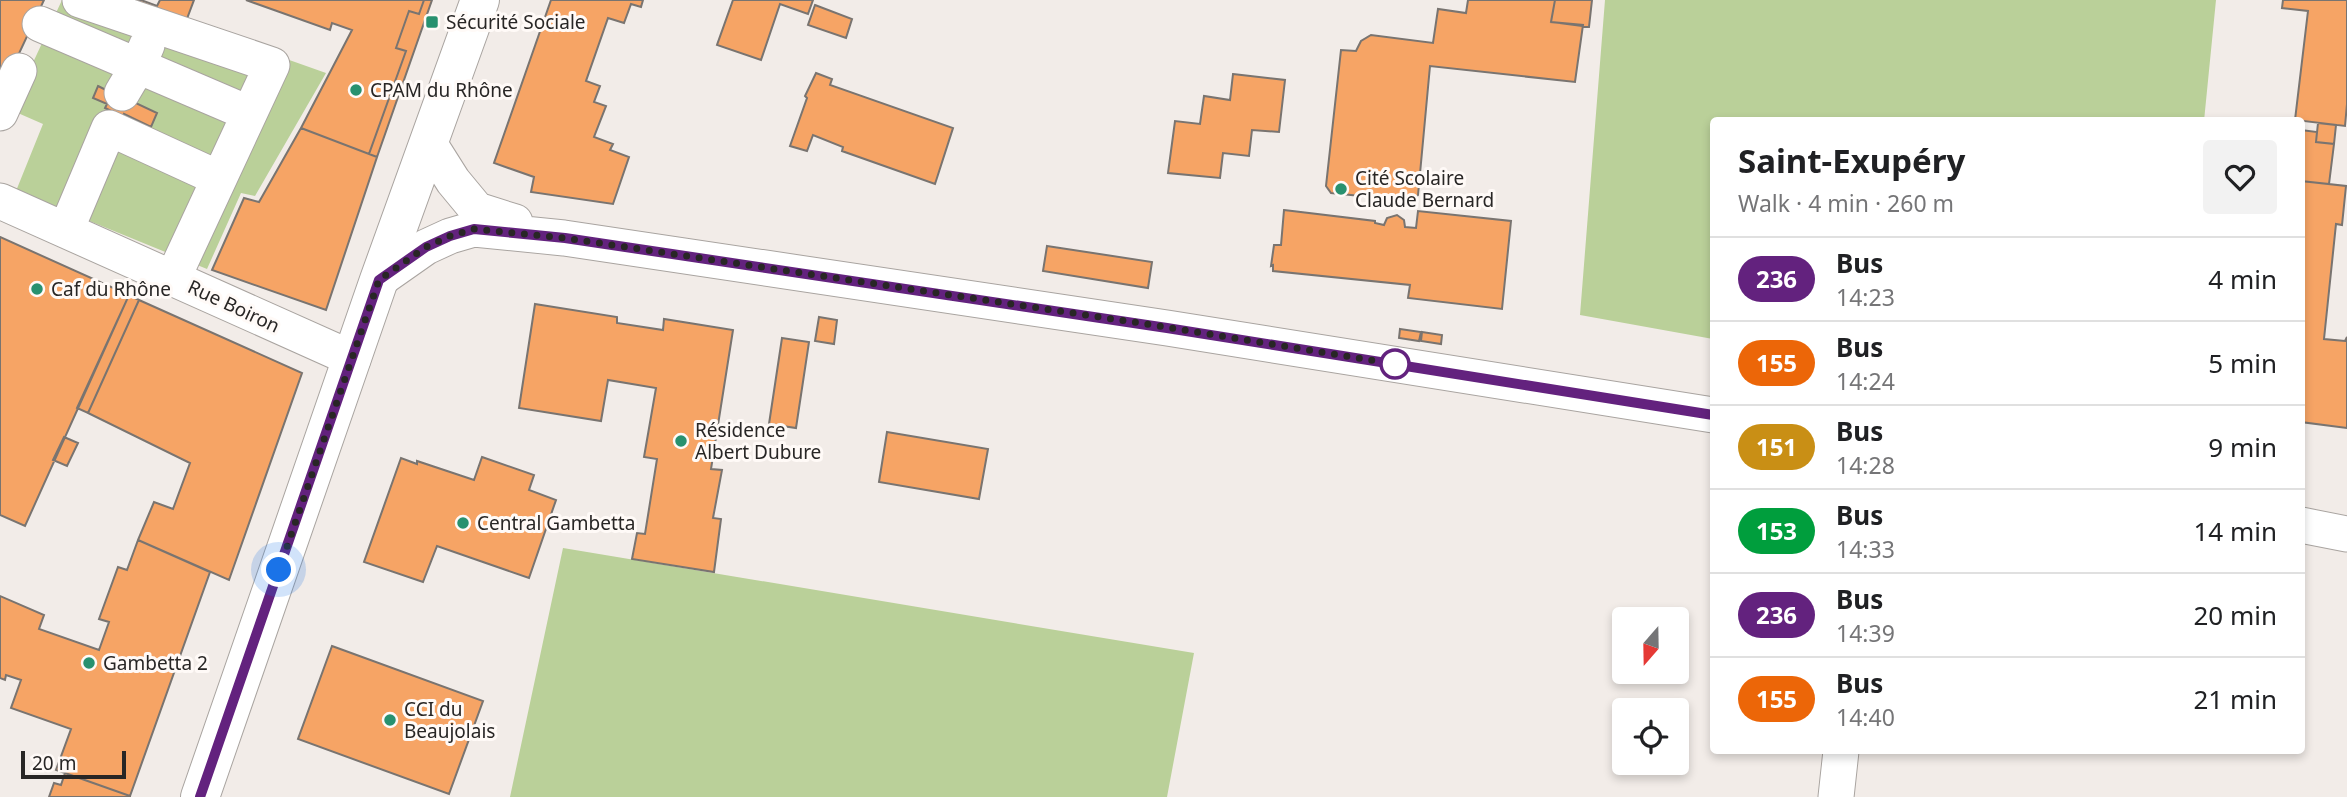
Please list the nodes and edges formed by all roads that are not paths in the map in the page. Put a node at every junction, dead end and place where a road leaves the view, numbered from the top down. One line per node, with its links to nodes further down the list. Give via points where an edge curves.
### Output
1 (80, 0): 3 (street)
2 (480, 0): 8 (main road)
3 (155, 25): 5 (street); 7 (street, via 272,65)
4 (35, 35): 5 (street); 6 (street)
5 (130, 80): 7 (street)
6 (0, 113)
7 (248, 113): 9 (street)
8 (429, 143): 12 (street, via 477,209); 14 (main road)
9 (218, 178): 11 (street, via 110,128); 13 (street)
10 (0, 201): 11 (street, Rue Boiron)
11 (66, 230): 13 (street, Rue Boiron)
12 (565, 238): 14 (street, via 474,229 426,247); 16 (street)
13 (173, 278): 15 (street, Rue Boiron)
14 (379, 280): 15 (main road)
15 (353, 359): 20 (main road)
16 (1710, 415)
17 (2305, 526): 18 (street)
18 (2347, 534)
19 (1841, 754): 21 (street)
20 (200, 797)
21 (1836, 797)

